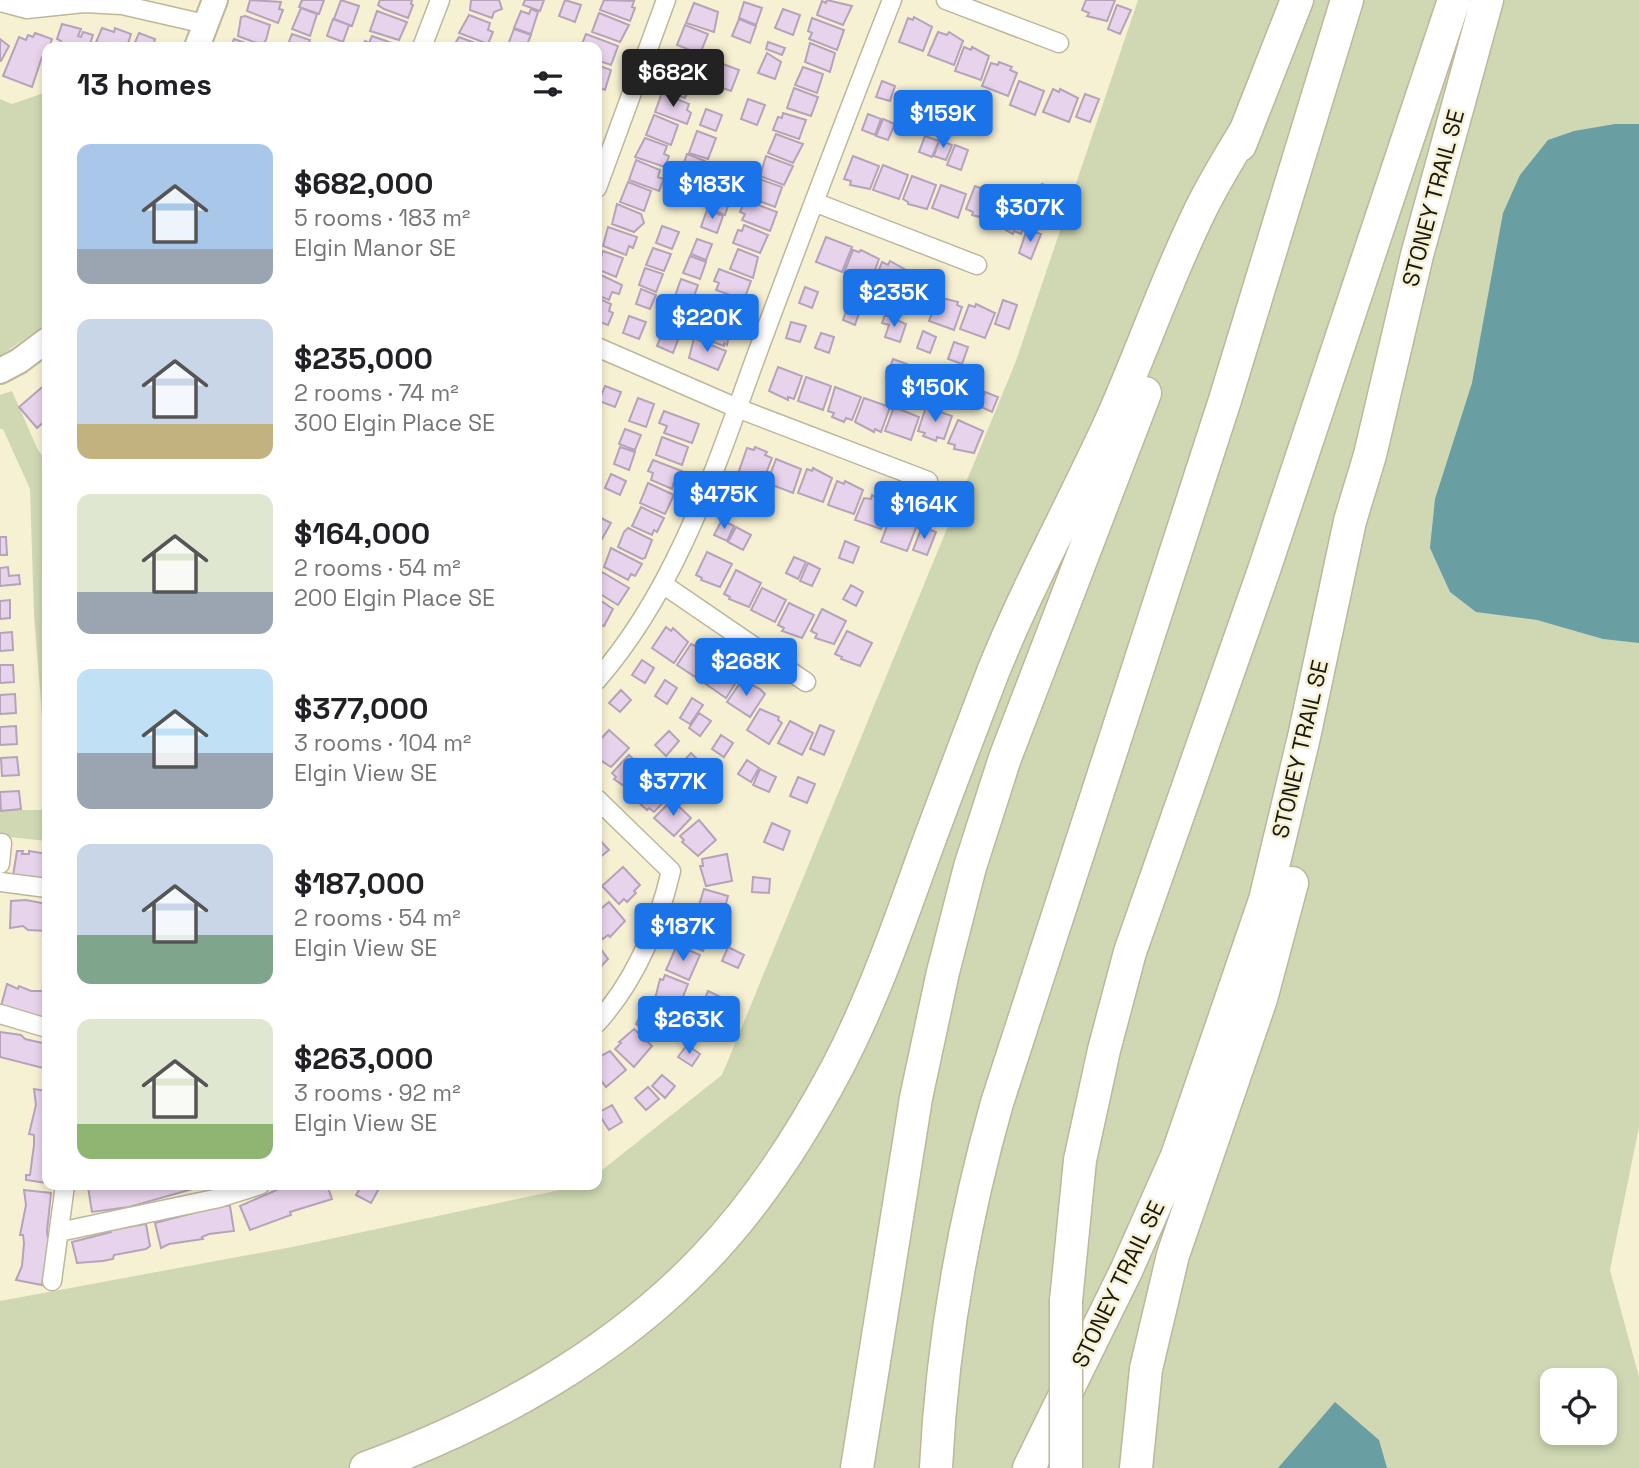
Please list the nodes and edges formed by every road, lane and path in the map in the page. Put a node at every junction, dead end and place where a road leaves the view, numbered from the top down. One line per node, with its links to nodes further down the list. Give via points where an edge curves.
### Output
1 (215, 0): 11 (street)
2 (440, 0): 12 (street)
3 (666, 0): 15 (street)
4 (892, 0): 16 (street)
5 (946, 0): 13 (street)
6 (1297, 0): 14 (highway)
7 (1347, 0): 41 (highway, via 1225,400 987,1137 951,1304)
8 (1454, 0): 43 (highway, bridge, via 1264,570 1130,953 1104,1051 1080,1160 1066,1301)
9 (1487, 0): 22 (highway, STONEY TRAIL SE, via 1417,255)
10 (0, 2): 11 (street, via 27,9 84,3 122,5)
11 (201, 36)
12 (424, 42)
13 (1059, 43)
14 (1247, 128): 39 (highway, via 1198,214 1110,422 1032,583 892,942 838,1065 794,1142 703,1261 639,1317 527,1395 413,1451); 40 (highway, via 1010,744 970,867 916,1098)
15 (602, 174)
16 (814, 202): 17 (street); 21 (street)
17 (978, 265)
18 (42, 344): 20 (street)
19 (602, 349): 21 (street)
20 (0, 371)
21 (737, 408): 23 (street); 24 (street)
22 (1370, 455): 42 (highway, STONEY TRAIL SE, via 1350,521 1265,900 1218,1042 1153,1214); 44 (highway, via 1353,585 1315,786 1261,999 1173,1255 1146,1369)
23 (928, 481)
24 (664, 585): 25 (street); 26 (street)
25 (602, 673)
26 (806, 682)
27 (602, 804): 33 (street, via 671,871 661,911 640,957 617,1001)
28 (2, 843): 29 (street)
29 (0, 864)
30 (0, 882): 31 (street)
31 (42, 887)
32 (0, 1014): 34 (street)
33 (602, 1018)
34 (42, 1027)
35 (64, 1190): 37 (street)
36 (217, 1191): 37 (street)
37 (59, 1232): 38 (street)
38 (52, 1280)
39 (366, 1468)
40 (857, 1468)
41 (936, 1468)
42 (1029, 1468)
43 (1066, 1468)
44 (1136, 1468)

